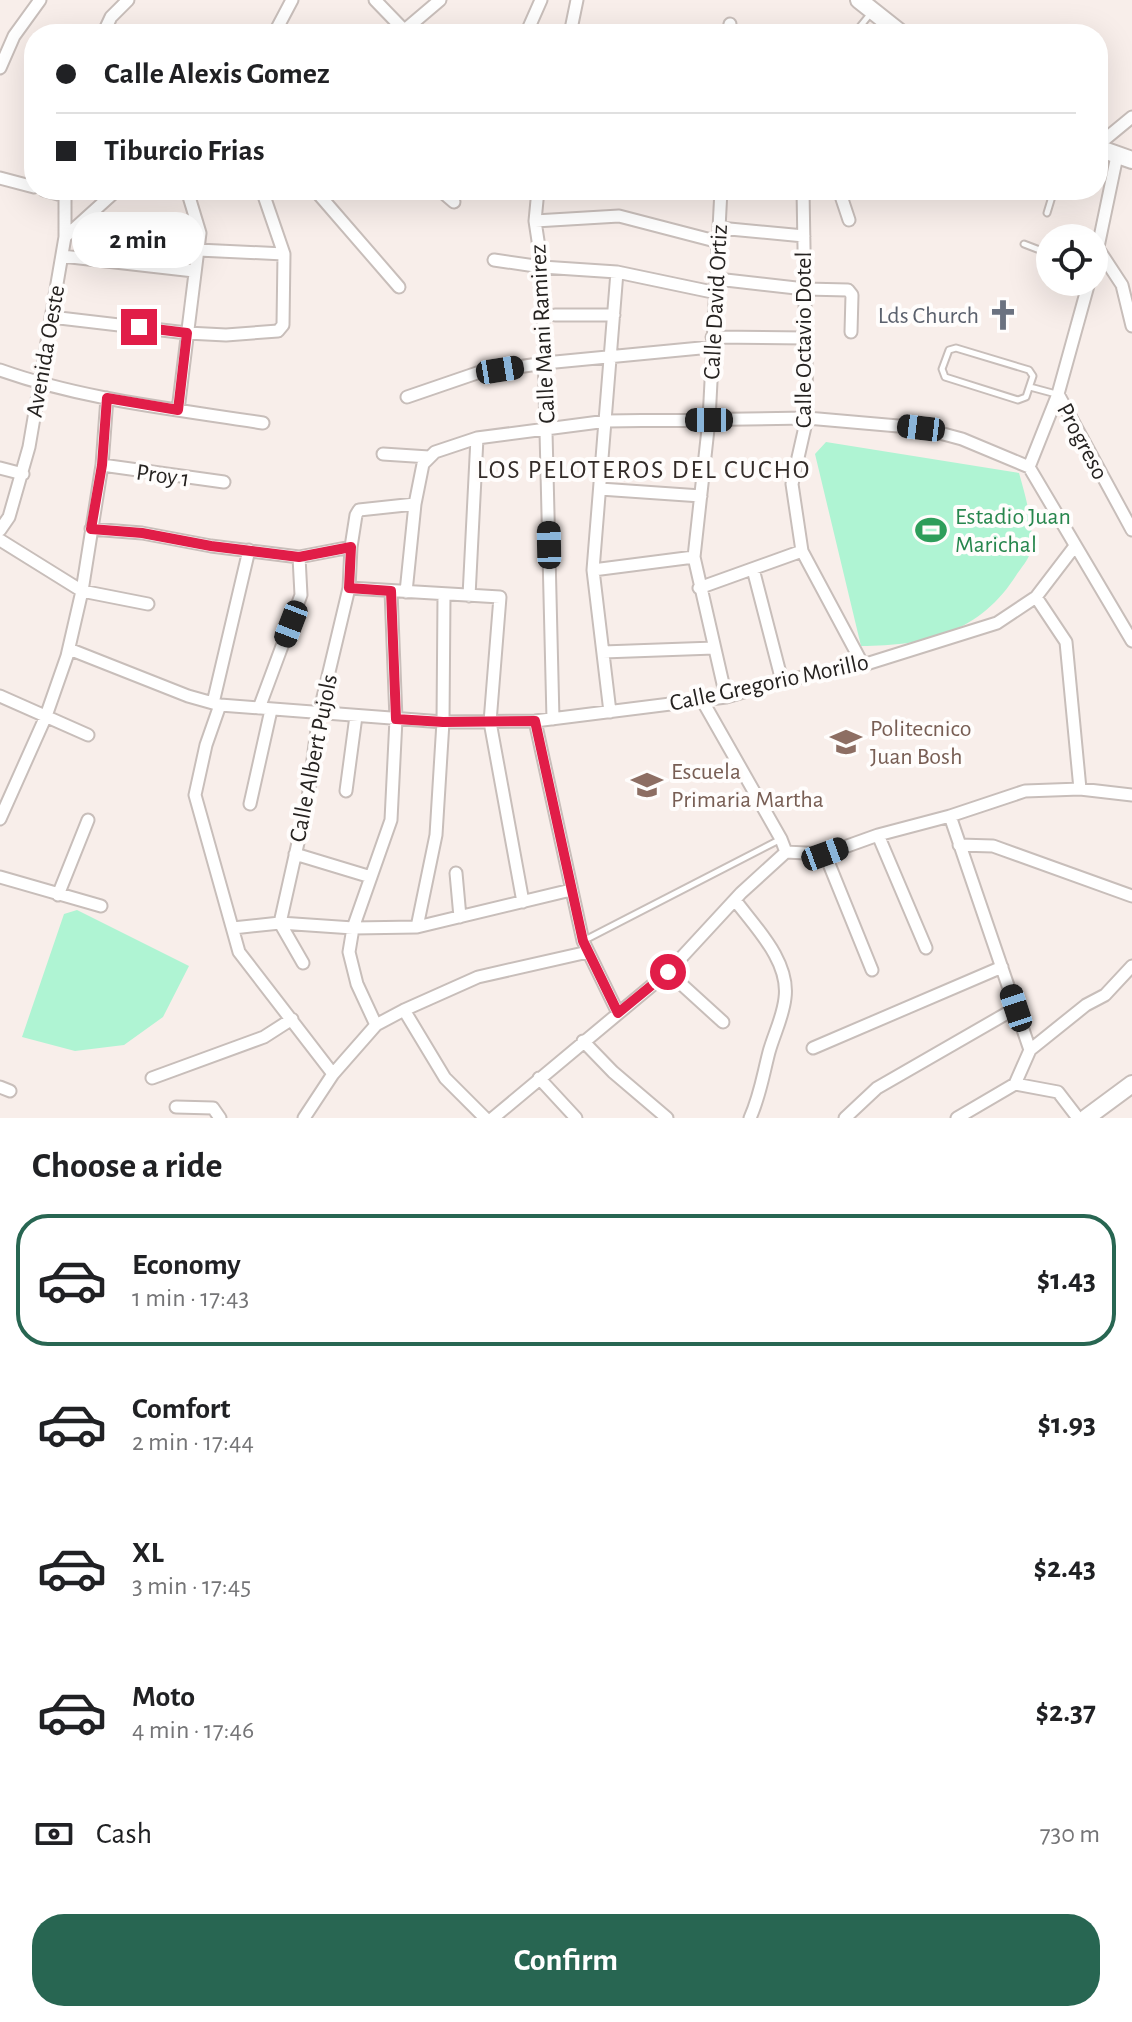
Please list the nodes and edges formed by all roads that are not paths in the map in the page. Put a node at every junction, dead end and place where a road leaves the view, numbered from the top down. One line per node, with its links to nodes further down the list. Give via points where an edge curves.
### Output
1 (40, 0): 18 (street, via 14,36)
2 (128, 0): 10 (street)
3 (292, 0): 11 (street)
4 (375, 0): 12 (street)
5 (440, 0): 13 (street)
6 (541, 0): 14 (street)
7 (577, 0): 15 (street)
8 (859, 0): 9 (street)
9 (873, 11): 16 (lane); 17 (street)
10 (108, 24)
11 (279, 24)
12 (395, 24)
13 (412, 24)
14 (530, 24)
15 (572, 24)
16 (862, 24)
17 (889, 24)
18 (0, 68)
19 (1132, 117): 20 (street)
20 (1108, 138)
21 (1124, 158): 39 (street)
22 (0, 178): 23 (street)
23 (24, 184)
24 (65, 200): 42 (street, Avenida Oeste)
25 (106, 200): 42 (street)
26 (190, 200): 46 (street, via 200,233)
27 (265, 200): 47 (street)
28 (324, 200): 55 (street)
29 (452, 200): 35 (street)
30 (537, 200): 38 (street, Calle Mani Ramirez)
31 (720, 200): 40 (street, Calle David Ortiz)
32 (803, 200): 41 (street, Calle Octavio Dotel)
33 (842, 200): 37 (street)
34 (1051, 200): 36 (lane)
35 (454, 202)
36 (1047, 213)
37 (849, 220)
38 (535, 221): 43 (street, via 619,216); 51 (street, Calle Mani Ramirez)
39 (1106, 224)
40 (719, 228): 41 (street); 43 (street, Calle David Ortiz)
41 (804, 236): 56 (street, Calle Octavio Dotel)
42 (65, 237): 48 (street, Avenida Oeste)
43 (719, 242): 54 (street, Calle David Ortiz)
44 (1024, 244): 45 (lane)
45 (1036, 249)
46 (198, 250): 47 (street); 52 (street)
47 (284, 254): 65 (street, via 281,328 226,335)
48 (62, 256): 52 (street); 62 (street, Avenida Oeste)
49 (494, 260): 51 (street)
50 (1108, 264): 59 (street)
51 (542, 267): 53 (street); 69 (street, Calle Mani Ramirez)
52 (194, 271): 65 (street)
53 (617, 272): 57 (street); 61 (street)
54 (717, 279): 56 (street); 57 (street, Calle David Ortiz)
55 (399, 287)
56 (805, 289): 64 (street, via 848,290); 66 (street, Calle Octavio Dotel)
57 (717, 293): 67 (street, Calle David Ortiz)
58 (1085, 296): 73 (street, Progreso)
59 (1129, 300): 63 (street)
60 (555, 315): 61 (street)
61 (614, 315): 68 (street)
62 (51, 317): 65 (street); 71 (street, Avenida Oeste)
63 (1132, 326)
64 (851, 332)
65 (187, 333): 76 (street)
66 (806, 338): 67 (street); 77 (street, Calle Octavio Dotel)
67 (712, 342): 68 (street); 78 (street, Calle David Ortiz)
68 (611, 356): 69 (street); 79 (street)
69 (545, 363): 74 (street, via 477,373); 81 (street, Calle Mani Ramirez)
70 (0, 370): 71 (street)
71 (38, 384): 75 (street); 88 (street, Avenida Oeste)
72 (1030, 387): 72 (lane, via 1018,400 945,377 942,369 949,350 956,348 1029,370); 73 (lane)
73 (1058, 394): 86 (street, Progreso); 95 (street, Progreso)
74 (407, 397)
75 (107, 398): 76 (street); 85 (street)
76 (178, 410): 80 (street)
77 (807, 418): 78 (street); 86 (street, via 921,428); 100 (street, Calle Octavio Dotel, via 792,484)
78 (709, 420): 79 (street); 91 (street, Calle David Ortiz)
79 (607, 421): 81 (street); 90 (street)
80 (263, 423)
81 (547, 428): 82 (street); 130 (street, Calle Mani Ramirez)
82 (477, 438): 84 (street); 111 (street)
83 (383, 454): 84 (street)
84 (429, 457): 92 (street)
85 (102, 465): 89 (street, Proy 1); 93 (street)
86 (1029, 467): 97 (street)
87 (0, 468): 88 (street)
88 (23, 474): 94 (street, Avenida Oeste)
89 (224, 482)
90 (600, 489): 91 (street); 104 (street)
91 (701, 496): 102 (street, Calle David Ortiz)
92 (415, 504): 98 (street, Calle Albert Pujols, via 359,510); 109 (street)
93 (91, 529): 99 (street); 107 (street)
94 (0, 530)
95 (1132, 530)
96 (0, 540): 107 (street)
97 (1075, 546): 112 (street, Calle Gregorio Morillo); 114 (street)
98 (351, 547): 101 (street); 105 (street, Calle Albert Pujols)
99 (249, 550): 101 (street); 123 (street)
100 (802, 551): 103 (street); 118 (street, Calle Octavio Dotel)
101 (299, 557): 124 (street, via 301,595)
102 (694, 557): 104 (street); 106 (street, Calle David Ortiz)
103 (753, 569): 106 (street); 119 (street)
104 (593, 570): 117 (street)
105 (349, 588): 108 (street); 126 (street, Calle Albert Pujols)
106 (699, 588): 115 (street, Calle David Ortiz)
107 (82, 591): 113 (street); 116 (street)
108 (391, 591): 109 (street); 129 (street)
109 (406, 592): 110 (street)
110 (444, 596): 111 (street); 132 (street)
111 (469, 596): 133 (street, via 500,597)
112 (1036, 597): 118 (street, Calle Gregorio Morillo, via 997,623); 135 (street, via 1066,642)
113 (148, 604)
114 (1132, 641)
115 (714, 648): 117 (street); 121 (street, Calle David Ortiz)
116 (69, 649): 123 (street, Calle Gregorio Morillo); 127 (street)
117 (603, 652): 125 (street)
118 (863, 665): 119 (street, Calle Gregorio Morillo)
119 (782, 681): 121 (street, Calle Gregorio Morillo)
120 (0, 696): 127 (street)
121 (726, 697): 122 (street, Calle Gregorio Morillo)
122 (702, 700): 125 (street, Calle Gregorio Morillo); 143 (street)
123 (216, 704): 124 (street, Calle Gregorio Morillo); 160 (street, via 195,795)
124 (265, 709): 126 (street, Calle Gregorio Morillo); 138 (street)
125 (610, 712): 130 (street, Calle Gregorio Morillo)
126 (319, 714): 128 (street, Calle Gregorio Morillo); 146 (street, Calle Albert Pujols)
127 (46, 716): 134 (street); 140 (street)
128 (356, 716): 129 (street, Calle Gregorio Morillo); 136 (street)
129 (396, 719): 132 (street, Calle Gregorio Morillo); 150 (street, via 391,820)
130 (553, 719): 131 (street, Calle Gregorio Morillo)
131 (535, 721): 133 (street, Calle Gregorio Morillo); 151 (street)
132 (443, 722): 133 (street, Calle Gregorio Morillo); 159 (street, via 436,835)
133 (490, 722): 155 (street)
134 (88, 735)
135 (1080, 789): 137 (street); 139 (street, via 1025,791)
136 (346, 791)
137 (1132, 795)
138 (250, 804)
139 (950, 816): 142 (street); 144 (street)
140 (0, 819)
141 (88, 820): 152 (street)
142 (878, 835): 147 (street); 163 (street)
143 (781, 839): 145 (street); 162 (lane)
144 (959, 845): 153 (street, via 993,846); 166 (street)
145 (786, 852): 147 (street); 154 (street)
146 (295, 854): 150 (street); 158 (street, Calle Albert Pujols)
147 (825, 854): 167 (street)
148 (456, 873): 157 (street)
149 (0, 877): 152 (street)
150 (371, 877): 161 (street)
151 (571, 890): 155 (street); 162 (street)
152 (58, 895): 156 (street)
153 (1132, 896)
154 (735, 900): 168 (street); 190 (street, via 769,945 786,987)
155 (523, 902): 157 (street)
156 (101, 906)
157 (460, 917): 159 (street)
158 (280, 923): 160 (street); 161 (street); 164 (street)
159 (417, 927): 161 (street)
160 (233, 928): 172 (street, via 239,952)
161 (353, 928): 174 (street, via 349,952)
162 (585, 947): 170 (street, via 478,977); 171 (street)
163 (926, 948)
164 (303, 963)
165 (1132, 966): 177 (street, via 1105,995)
166 (1002, 967): 169 (street); 176 (street)
167 (872, 970)
168 (668, 972): 171 (street); 173 (street)
169 (1016, 1008): 177 (street); 191 (street, via 877,1088)
170 (404, 1010): 174 (street); 186 (street, via 445,1078)
171 (618, 1013): 175 (street)
172 (292, 1019): 178 (street); 179 (street, via 264,1037)
173 (723, 1022)
174 (376, 1025): 178 (street)
175 (583, 1041): 180 (street); 189 (street)
176 (813, 1048)
177 (1030, 1050): 181 (street)
178 (333, 1074): 185 (street)
179 (152, 1078)
180 (539, 1078): 187 (street); 188 (street)
181 (1015, 1084): 192 (street); 193 (street, via 1058,1092)
182 (1132, 1084): 194 (street)
183 (176, 1107): 184 (street, via 213,1108)
184 (220, 1118)
185 (304, 1118)
186 (485, 1118)
187 (493, 1118)
188 (576, 1118)
189 (667, 1118)
190 (750, 1118)
191 (845, 1118)
192 (957, 1118)
193 (1078, 1118)
194 (1086, 1118)

